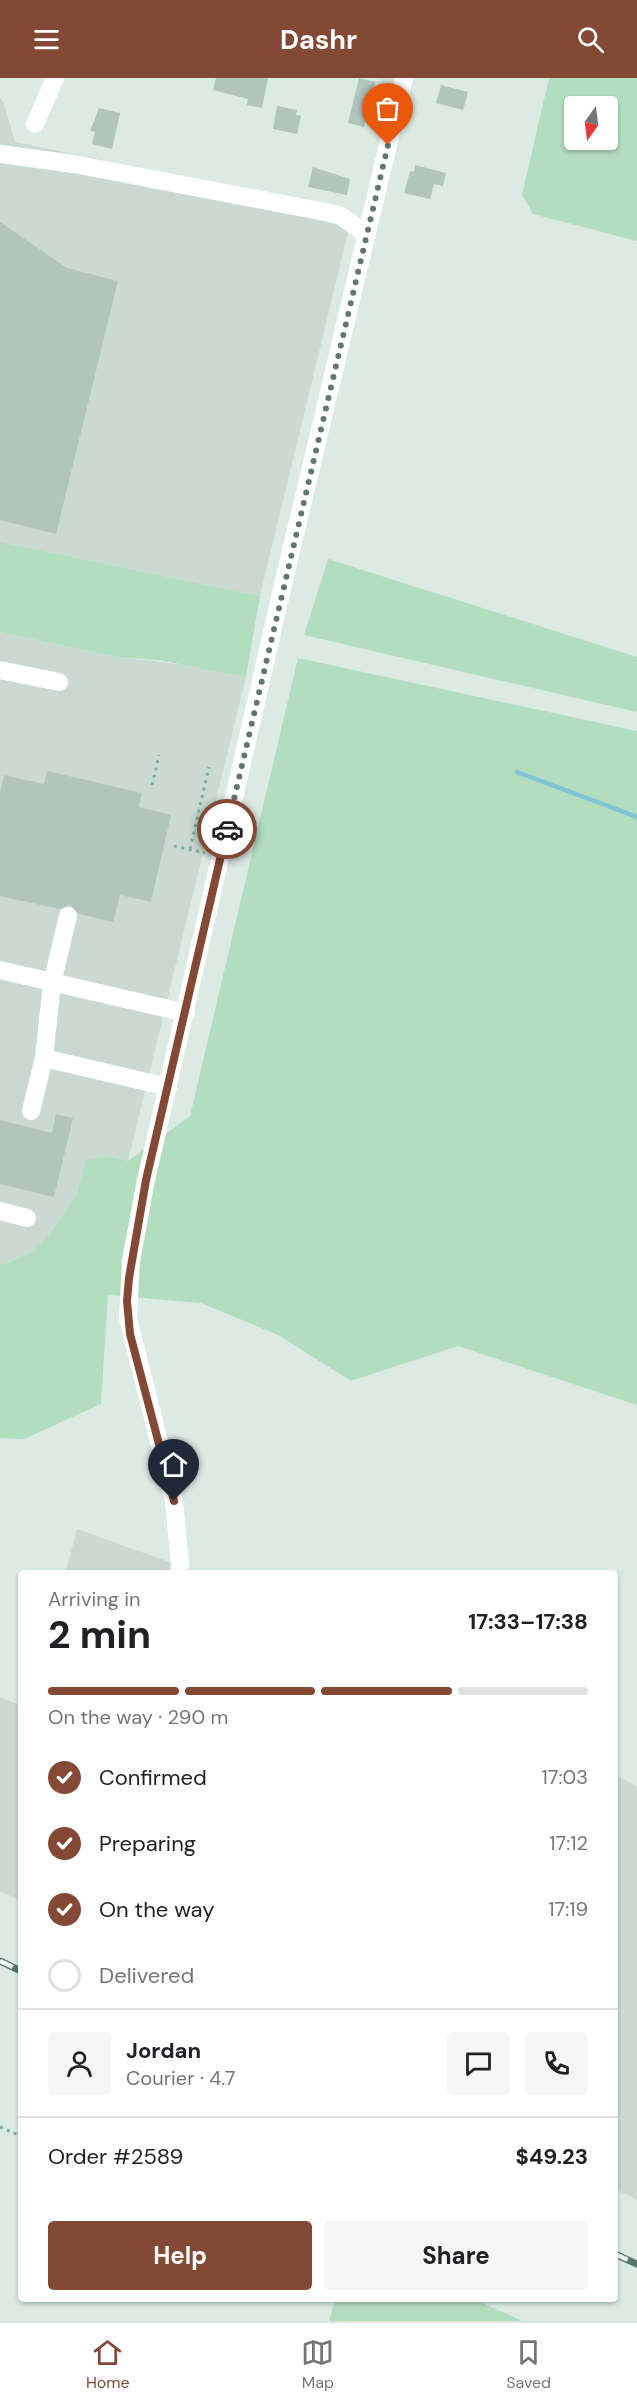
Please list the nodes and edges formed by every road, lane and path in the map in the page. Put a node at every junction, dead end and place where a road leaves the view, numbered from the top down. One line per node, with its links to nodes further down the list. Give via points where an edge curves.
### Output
1 (55, 78): 3 (street)
2 (404, 78): 5 (street)
3 (35, 124)
4 (0, 154): 5 (street, via 325,212 341,216)
5 (367, 235): 13 (street)
6 (0, 670): 7 (street)
7 (59, 682)
8 (159, 755): 10 (path)
9 (209, 767): 12 (path)
10 (152, 785)
11 (174, 846): 12 (path)
12 (190, 849): 13 (path)
13 (221, 857): 17 (street)
14 (68, 916): 16 (street)
15 (0, 970): 16 (street)
16 (52, 982): 17 (street); 18 (street)
17 (186, 1013): 19 (street)
18 (44, 1058): 19 (street); 20 (street)
19 (168, 1087): 23 (street, via 140,1216 127,1301 130,1334 174,1501)
20 (31, 1111)
21 (0, 1211): 22 (street)
22 (27, 1218)
23 (179, 1570)
24 (0, 2127): 25 (path)
25 (18, 2135)

